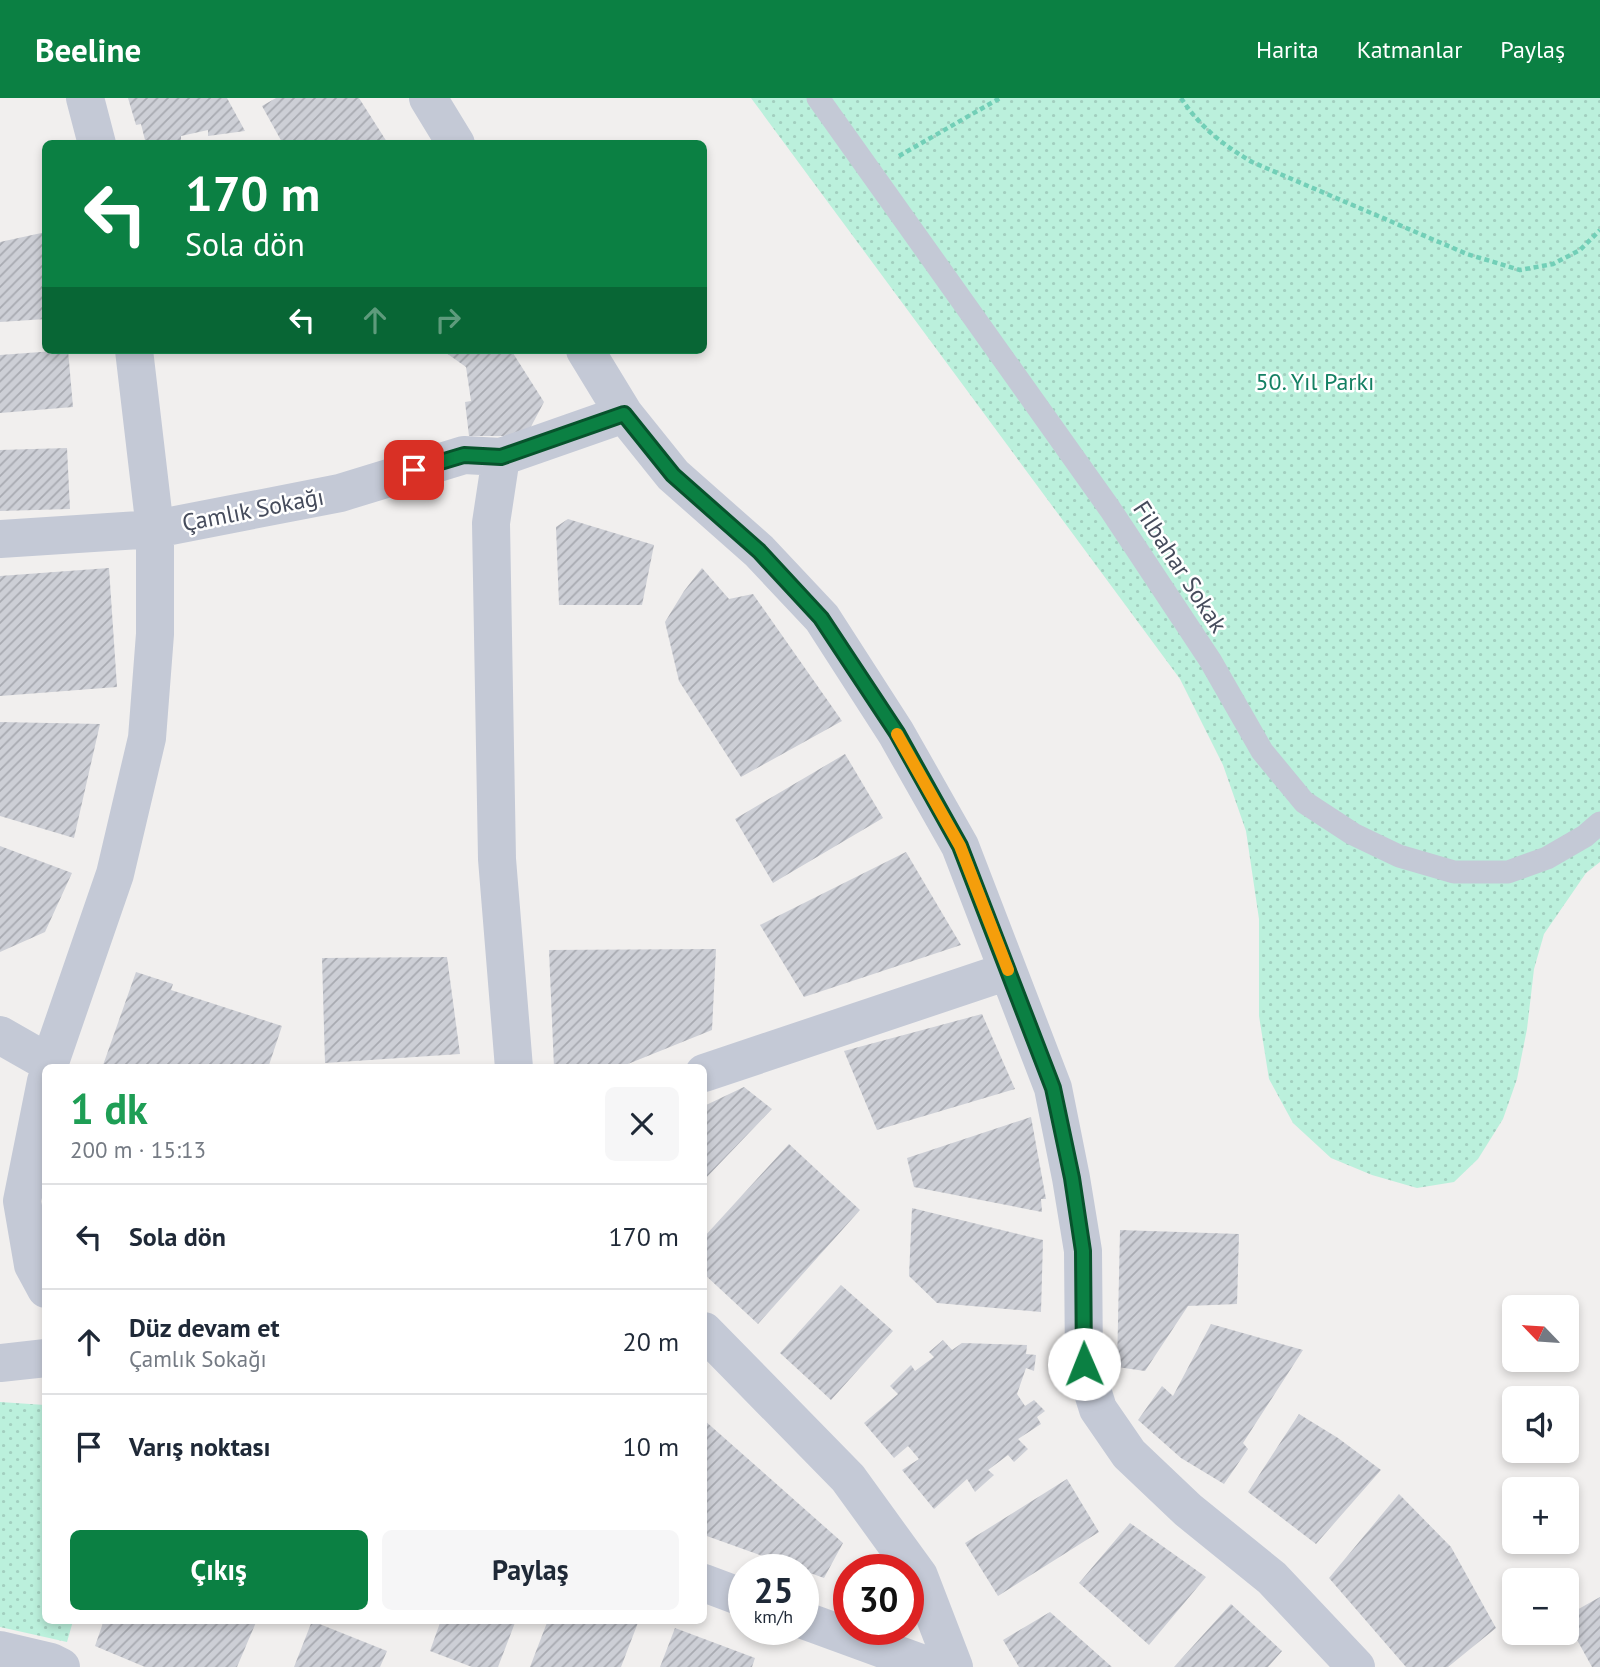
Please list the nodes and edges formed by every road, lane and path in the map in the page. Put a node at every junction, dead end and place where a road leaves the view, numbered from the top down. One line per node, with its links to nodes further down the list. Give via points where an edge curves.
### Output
1 (85, 98): 6 (street)
2 (428, 98): 7 (street)
3 (818, 98): 8 (lane, Filbahar Sokak)
4 (1000, 98): 8 (path)
5 (1181, 98): 9 (path, via 1195,119 1222,144 1252,162 1467,254 1520,270 1553,264 1580,250)
6 (96, 140)
7 (454, 140)
8 (871, 173): 16 (lane, Filbahar Sokak, via 1110,509 1210,660 1262,751 1304,802 1353,835 1399,856 1454,872 1508,872 1546,858)
9 (1600, 230)
10 (134, 354): 14 (street)
11 (587, 354): 12 (street)
12 (624, 414): 13 (street); 17 (street, via 673,475 759,551 821,618 897,733 960,846)
13 (501, 457): 14 (street, Çamlık Sokağı, via 464,455 340,493); 20 (street, via 491,523 497,859)
14 (155, 528): 15 (street, Çamlık Sokağı); 19 (street, via 155,634 147,738 115,874)
15 (0, 539)
16 (1600, 823)
17 (1008, 971): 22 (street); 35 (street, via 1053,1088 1072,1178 1083,1251 1084,1364 1097,1409 1129,1454 1188,1510 1272,1578)
18 (0, 1035): 21 (street)
19 (50, 1064)
20 (514, 1064)
21 (42, 1066)
22 (707, 1072)
23 (42, 1101): 24 (street, via 22,1201 33,1265)
24 (42, 1282)
25 (707, 1334): 34 (street, via 848,1478 919,1576)
26 (42, 1358): 27 (street)
27 (0, 1363)
28 (707, 1584): 29 (street)
29 (728, 1592)
30 (819, 1626): 33 (street)
31 (0, 1650): 32 (street)
32 (61, 1667)
33 (932, 1667)
34 (954, 1667)
35 (1356, 1667)

